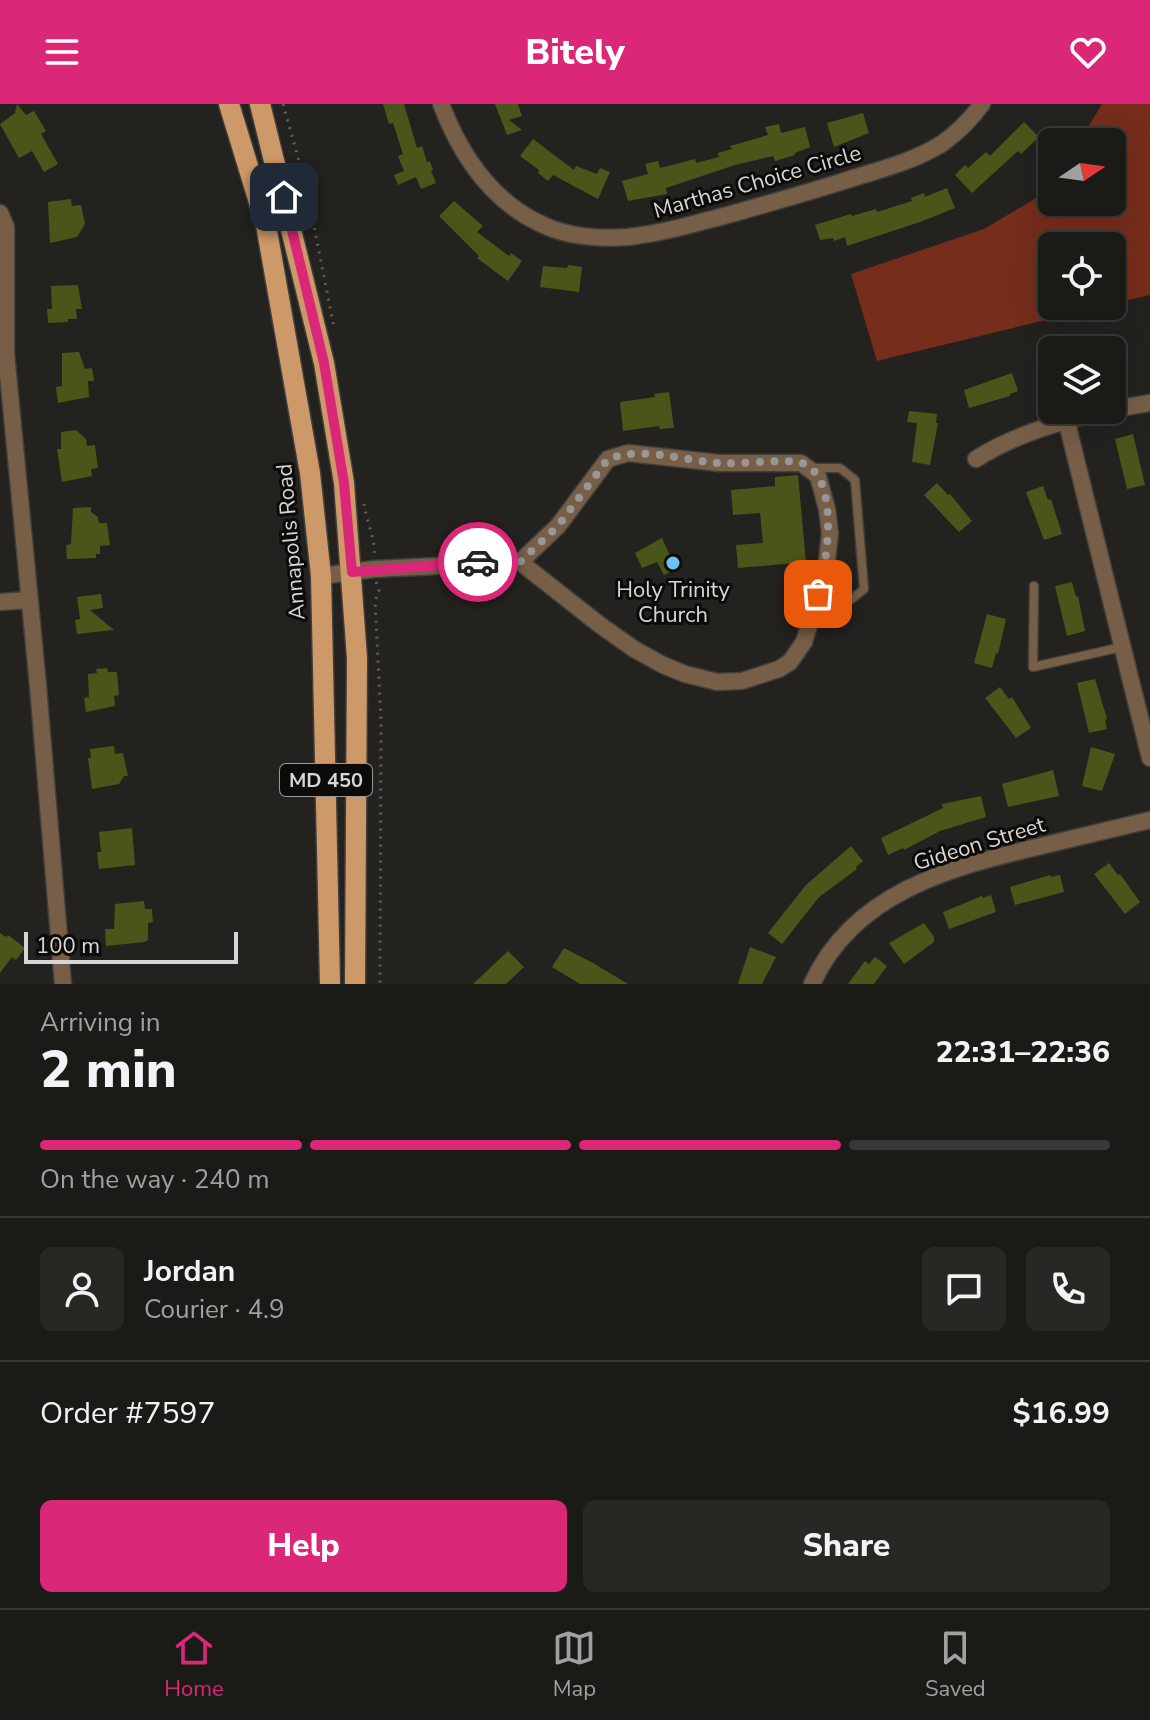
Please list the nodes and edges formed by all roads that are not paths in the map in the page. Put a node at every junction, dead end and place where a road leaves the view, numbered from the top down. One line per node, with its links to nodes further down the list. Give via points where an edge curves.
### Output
1 (229, 104): 14 (main road, Annapolis Road / MD 450, via 266,225 310,473)
2 (260, 104): 13 (main road, MD 450, via 324,363)
3 (441, 104): 4 (street, Marthas Choice Circle, via 467,160 509,206 548,227 601,237 657,233 901,162 943,143)
4 (982, 104)
5 (0, 213): 16 (street, via 6,227 6,353)
6 (1150, 403): 7 (street)
7 (1126, 409)
8 (1064, 424): 10 (street, via 1010,441)
9 (1067, 424): 19 (street)
10 (976, 459)
11 (810, 468): 12 (street, via 801,463 619,455 608,459 558,526); 18 (street, via 822,489 830,533 826,570); 18 (lane, via 840,468 855,480 864,589)
12 (520, 562): 13 (street); 18 (street, via 634,649 685,674 717,682 742,681 790,662 804,642)
13 (352, 572): 14 (street); 24 (main road, MD 450, via 357,658)
14 (321, 576): 23 (main road, Annapolis Road / MD 450)
15 (1034, 586): 19 (lane, via 1033,667)
16 (29, 600): 17 (street); 22 (street)
17 (0, 602)
18 (811, 617)
19 (1123, 647): 20 (street)
20 (1150, 758)
21 (1150, 820): 25 (street, Gideon Street, via 925,879 857,925 823,962)
22 (63, 984)
23 (330, 984)
24 (355, 984)
25 (812, 984)

